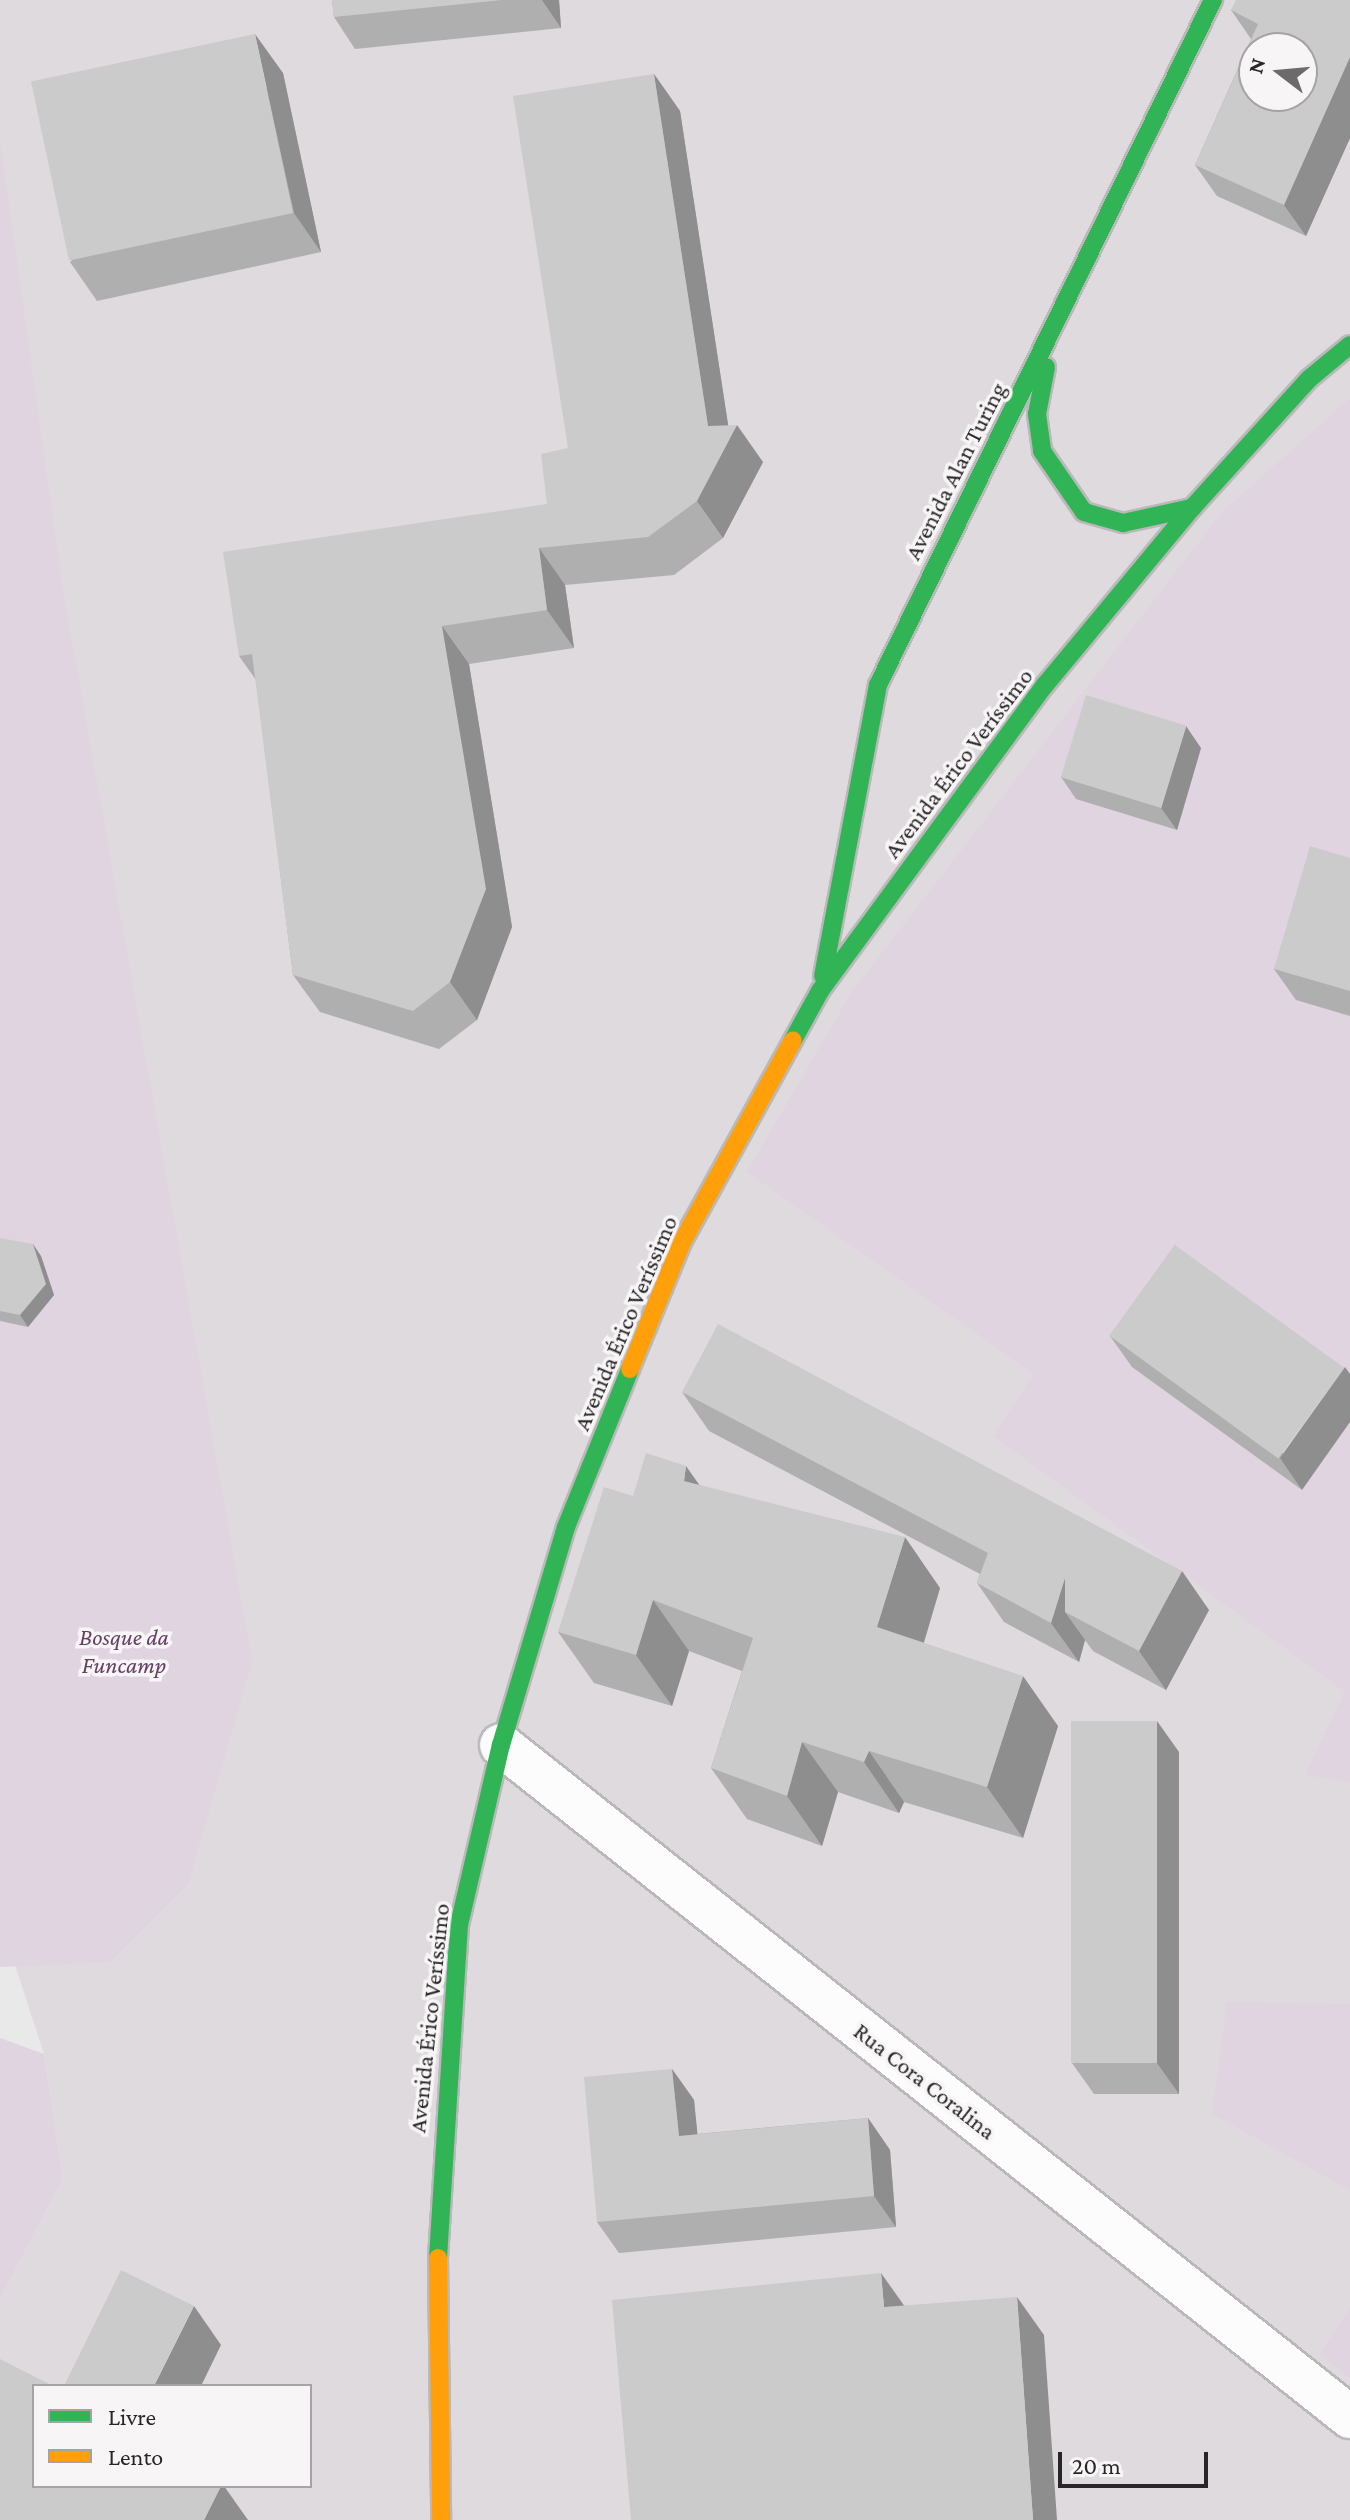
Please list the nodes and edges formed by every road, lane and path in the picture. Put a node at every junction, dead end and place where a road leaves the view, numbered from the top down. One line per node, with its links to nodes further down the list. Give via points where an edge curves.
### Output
1 (1213, 0): 2 (street, Avenida Alan Turing)
2 (1053, 333): 4 (street, via 1037,414 1042,451 1060,487 1084,512 1123,523); 5 (street, Avenida Alan Turing, via 878,685)
3 (1350, 345): 4 (street, Avenida Érico Veríssimo, via 1309,379)
4 (1192, 508): 5 (street, Avenida Érico Veríssimo, via 1045,685)
5 (820, 991): 6 (street, Avenida Érico Veríssimo, via 682,1242 566,1527)
6 (501, 1745): 7 (street, Rua Cora Coralina); 8 (street, Avenida Érico Veríssimo, via 459,1925 440,2098)
7 (1350, 2417)
8 (441, 2520)

